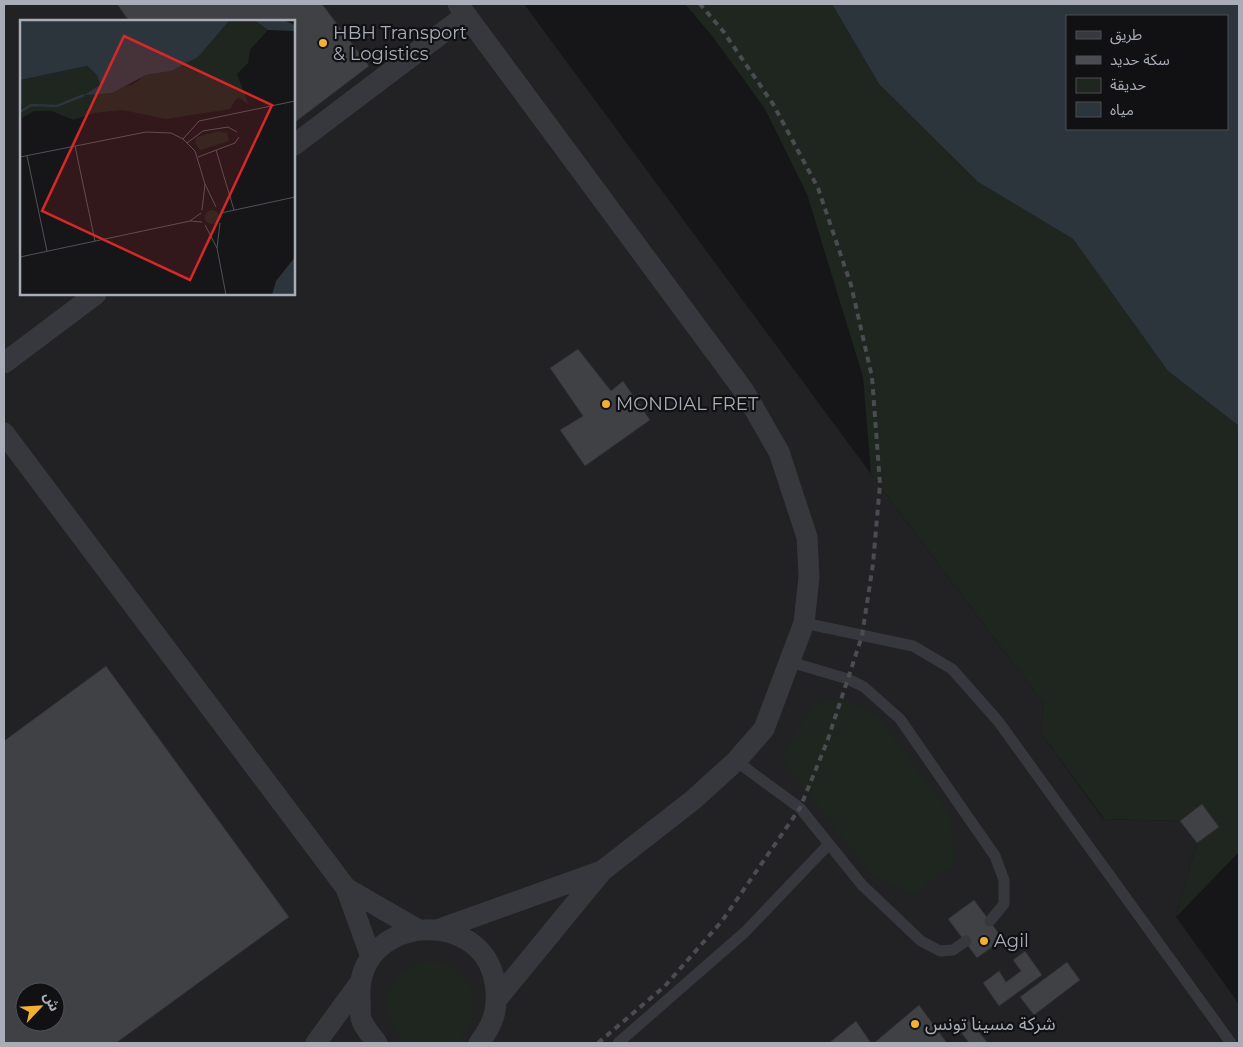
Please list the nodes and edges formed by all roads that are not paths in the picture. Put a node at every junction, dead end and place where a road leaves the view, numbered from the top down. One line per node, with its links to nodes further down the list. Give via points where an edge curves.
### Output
1 (462, 9): 2 (street); 6 (street, via 744,391 778,452 807,537 809,577)
2 (295, 144)
3 (95, 295): 4 (street)
4 (4, 363)
5 (4, 433): 11 (street)
6 (804, 623): 7 (street); 23 (lane, via 913,646 952,669 998,721)
7 (790, 662): 8 (street, via 764,729); 12 (lane, via 864,687 900,719 995,856 1004,880 1004,904)
8 (736, 761): 9 (lane, via 800,808); 10 (street, via 693,800)
9 (829, 844): 15 (lane, via 862,885 921,941 940,951 953,950); 22 (lane, via 746,932)
10 (602, 871): 14 (street); 18 (street)
11 (346, 888): 13 (street); 16 (street)
12 (990, 921)
13 (417, 929): 14 (street); 16 (street, via 391,938)
14 (440, 929): 18 (street, via 463,938 481,954 493,974)
15 (966, 941)
16 (371, 957): 17 (street)
17 (359, 984): 19 (street); 20 (street, via 361,1020)
18 (497, 999): 21 (street, via 492,1025)
19 (316, 1043)
20 (377, 1043)
21 (480, 1043)
22 (618, 1043)
23 (1231, 1043)

